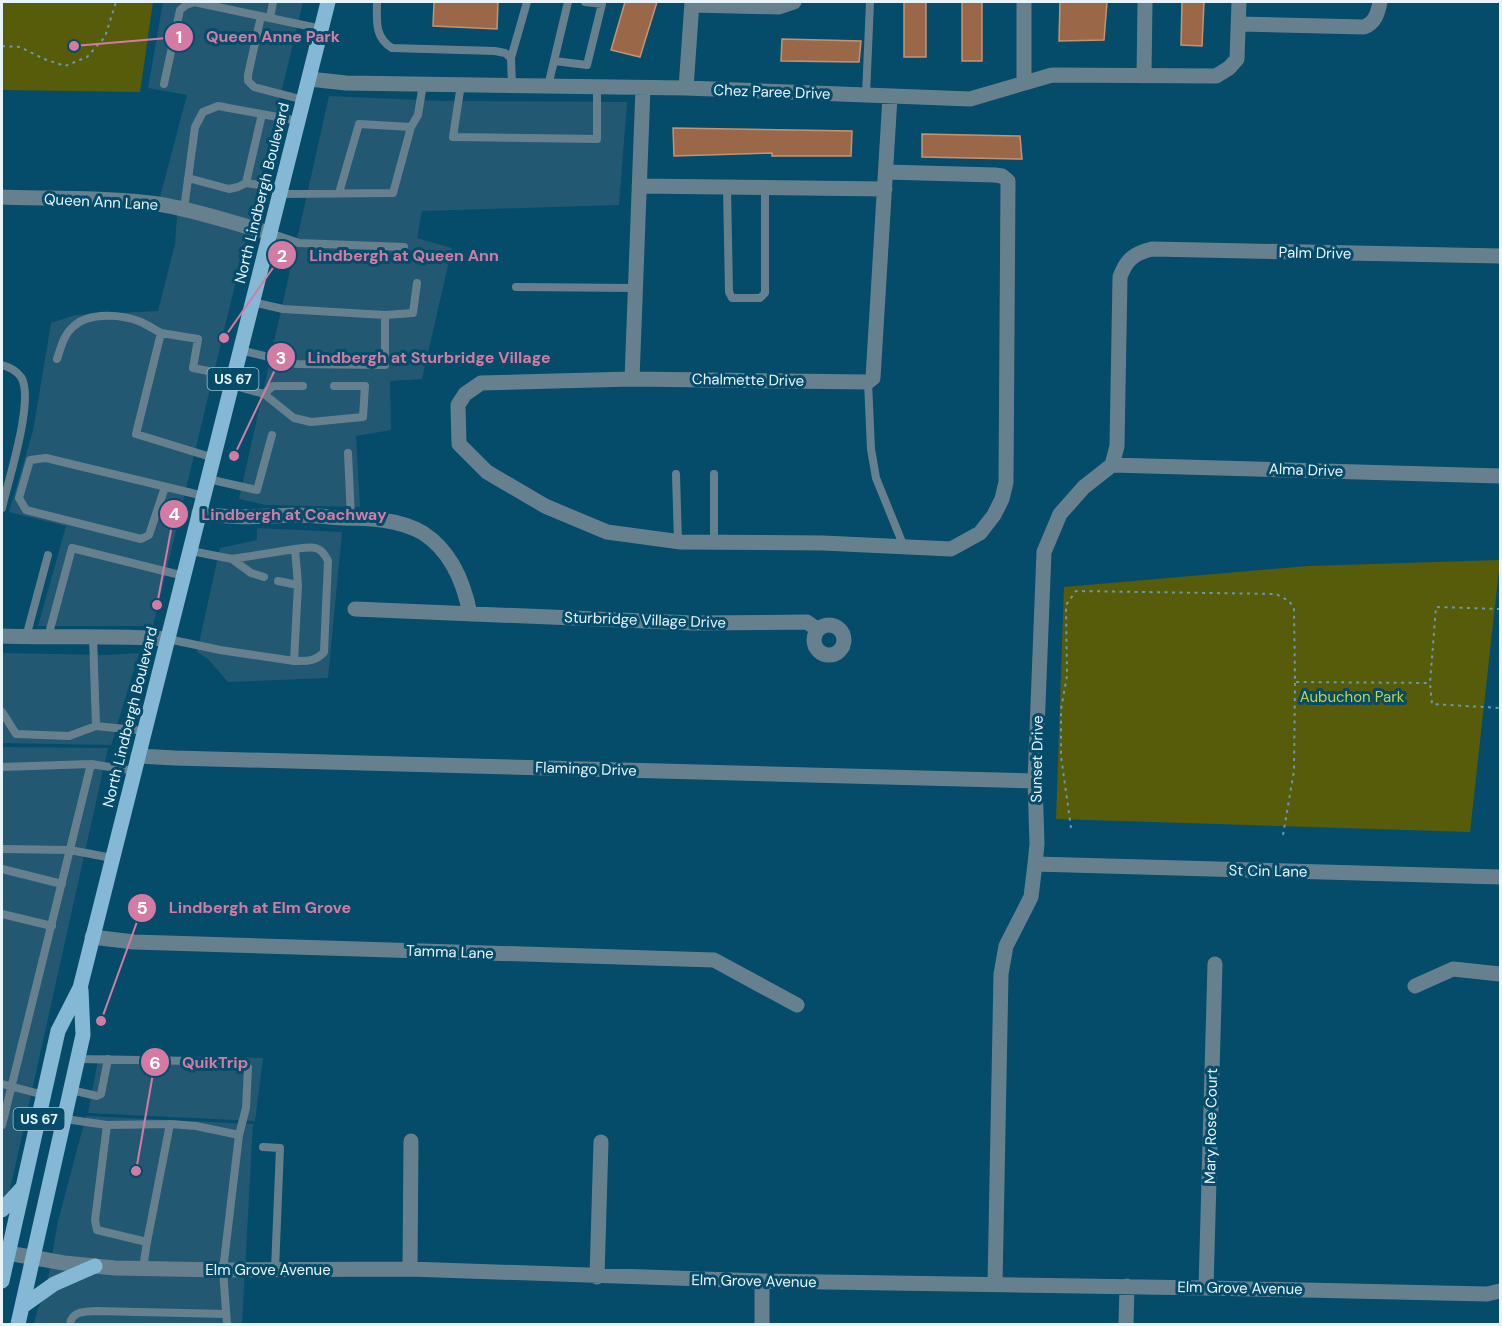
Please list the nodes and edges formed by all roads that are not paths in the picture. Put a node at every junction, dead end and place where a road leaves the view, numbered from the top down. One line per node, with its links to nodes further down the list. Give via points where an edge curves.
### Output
1 (273, 2): 15 (lane)
2 (328, 2): 17 (main road, North Lindbergh Boulevard / US 67)
3 (377, 2): 18 (lane, via 376,26 383,43 392,48 495,51)
4 (527, 2): 18 (lane)
5 (568, 2): 19 (lane)
6 (585, 2): 19 (lane, via 602,4 587,65)
7 (794, 2): 13 (street, via 778,7)
8 (870, 2): 31 (lane)
9 (1024, 2): 22 (street)
10 (1145, 2): 20 (street)
11 (1239, 2): 16 (street)
12 (1380, 2): 16 (street, via 1376,17 1364,27)
13 (692, 3): 30 (street)
14 (261, 16): 15 (lane); 23 (lane, via 194,3 186,5 180,10); 33 (lane, via 248,81 254,87)
15 (270, 18): 17 (lane)
16 (1240, 24): 20 (street, Chez Paree Drive, via 1237,59 1216,76)
17 (322, 28): 21 (main road, North Lindbergh Boulevard / US 67)
18 (511, 58): 26 (lane)
19 (554, 61): 27 (lane)
20 (1144, 76): 22 (street, Chez Paree Drive, via 1052,75)
21 (309, 80): 24 (street, Chez Paree Drive); 33 (main road, North Lindbergh Boulevard / US 67)
22 (1024, 83): 32 (street, Chez Paree Drive, via 970,99)
23 (164, 84)
24 (423, 84): 25 (street, Chez Paree Drive); 36 (lane, via 418,115)
25 (461, 84): 26 (street, Chez Paree Drive); 28 (lane, via 453,137 597,139)
26 (512, 85): 27 (street, Chez Paree Drive)
27 (548, 86): 28 (street, Chez Paree Drive)
28 (597, 87): 29 (street, Chez Paree Drive)
29 (643, 88): 30 (street, Chez Paree Drive); 40 (street)
30 (686, 88): 31 (street, Chez Paree Drive)
31 (866, 96): 32 (street, Chez Paree Drive)
32 (890, 97): 37 (street)
33 (304, 100): 35 (main road, North Lindbergh Boulevard / US 67)
34 (262, 114): 35 (lane); 38 (lane, via 218,106 203,112 195,127); 39 (lane)
35 (299, 121): 44 (main road, North Lindbergh Boulevard / US 67)
36 (411, 127): 45 (lane, via 393,193); 45 (lane, via 358,124)
37 (886, 172): 43 (street); 81 (street, Chalmette Drive, via 995,175 1008,182 1006,482 1002,500 980,533 951,549)
38 (188, 178): 39 (lane, via 229,189); 47 (lane)
39 (246, 183): 44 (lane)
40 (639, 186): 41 (street); 53 (street)
41 (727, 187): 42 (street); 42 (lane, via 732,298 760,298 765,293)
42 (765, 188): 43 (street)
43 (885, 189): 62 (street, via 875,368)
44 (280, 191): 45 (lane); 48 (main road, North Lindbergh Boulevard / US 67)
45 (339, 194)
46 (2, 197): 47 (street, Queen Ann Lane, via 124,201)
47 (184, 209): 48 (street, Queen Ann Lane)
48 (270, 233): 49 (lane, via 299,243); 54 (main road, North Lindbergh Boulevard / US 67)
49 (404, 247)
50 (1500, 256): 69 (street, Palm Drive, via 1152,249 1131,256 1120,277 1118,427)
51 (417, 283): 55 (lane, via 413,313)
52 (516, 287): 53 (lane)
53 (635, 288): 60 (street)
54 (252, 302): 55 (lane, via 283,309); 57 (main road, North Lindbergh Boulevard / US 67)
55 (385, 315): 57 (lane, via 385,365 297,364)
56 (161, 333): 58 (lane, via 140,321 107,315 87,317 63,339); 61 (lane, via 198,339 193,368); 68 (lane, via 136,434)
57 (240, 350): 61 (main road, North Lindbergh Boulevard / US 67)
58 (57, 359)
59 (2, 365): 76 (lane, via 21,377 26,400)
60 (632, 379): 62 (street, Chalmette Drive); 79 (street, Chalmette Drive, via 481,383 465,394 458,405 459,444 487,472 545,506 607,532)
61 (233, 380): 65 (lane); 68 (main road, North Lindbergh Boulevard / US 67)
62 (868, 382): 81 (lane, via 876,478)
63 (303, 386): 65 (lane, via 273,386)
64 (334, 386): 65 (lane, via 365,386 363,417 311,422 294,418)
65 (264, 394)
66 (272, 435): 73 (lane, via 257,490)
67 (348, 453): 78 (lane)
68 (214, 458): 73 (main road, North Lindbergh Boulevard / US 67)
69 (1112, 465): 72 (street, Alma Drive); 106 (street, Sunset Drive, via 1084,487 1060,514 1044,552)
70 (676, 474): 79 (lane)
71 (714, 474): 80 (lane)
72 (1500, 476)
73 (208, 479): 75 (main road, North Lindbergh Boulevard / US 67)
74 (165, 487): 74 (lane, via 46,458 30,460 19,498 26,510 141,539 149,535); 75 (lane)
75 (204, 496): 77 (main road, North Lindbergh Boulevard / US 67)
76 (2, 508)
77 (199, 513): 78 (street, via 221,517); 83 (main road, North Lindbergh Boulevard / US 67)
78 (351, 518): 91 (street, via 385,520 423,533 458,574 466,590)
79 (678, 542): 80 (street, Chalmette Drive)
80 (714, 543): 81 (street, Chalmette Drive)
81 (904, 547)
82 (295, 549): 85 (lane); 89 (lane); 98 (lane, via 315,547 324,552 328,561 324,652 310,662)
83 (191, 550): 85 (lane); 86 (main road, North Lindbergh Boulevard / US 67)
84 (48, 555): 95 (lane)
85 (232, 559): 87 (lane)
86 (184, 576): 96 (lane, via 72,548); 97 (main road, North Lindbergh Boulevard / US 67)
87 (264, 577)
88 (278, 580): 89 (lane)
89 (298, 585): 98 (lane)
90 (355, 609): 91 (street, Sturbridge Village Drive)
91 (470, 614): 92 (street, Sturbridge Village Drive, via 693,623 807,622)
92 (818, 630)
93 (2, 636): 95 (street)
94 (93, 636): 96 (street); 97 (street); 100 (lane)
95 (26, 637): 96 (street)
96 (48, 637)
97 (168, 639): 98 (lane); 101 (main road, North Lindbergh Boulevard / US 67)
98 (294, 661)
99 (2, 712): 100 (lane, via 16,734 69,736)
100 (96, 726): 101 (lane)
101 (145, 731): 102 (main road, North Lindbergh Boulevard / US 67)
102 (138, 756): 105 (main road, North Lindbergh Boulevard / US 67); 106 (street, Flamingo Drive)
103 (91, 764): 104 (lane); 105 (lane); 108 (lane)
104 (2, 767)
105 (135, 771): 109 (main road, North Lindbergh Boulevard / US 67)
106 (1035, 781): 110 (street, Sunset Drive)
107 (2, 849): 108 (lane)
108 (70, 850): 109 (lane); 113 (lane)
109 (112, 858): 116 (main road, North Lindbergh Boulevard / US 67)
110 (1035, 864): 112 (street, St Cin Lane); 149 (street, Sunset Drive, via 1031,897 1006,946 1000,974)
111 (2, 869): 113 (lane)
112 (1500, 877)
113 (62, 884): 115 (lane)
114 (2, 914): 115 (lane)
115 (52, 926): 125 (lane)
116 (92, 937): 120 (main road, North Lindbergh Boulevard / US 67); 121 (street, Tamma Lane, via 146,942 714,960)
117 (1215, 964): 151 (street, Mary Rose Court)
118 (1500, 974): 119 (street, via 1453,969)
119 (1415, 986)
120 (80, 988): 122 (main road, North Lindbergh Boulevard / US 67, via 83,1035); 127 (main road, North Lindbergh Boulevard / US 67, via 58,1031)
121 (797, 1005)
122 (78, 1059): 123 (lane); 126 (main road, North Lindbergh Boulevard / US 67)
123 (108, 1059): 126 (lane, via 101,1094); 132 (lane, via 245,1062 246,1108)
124 (2, 1084): 125 (lane)
125 (12, 1087): 127 (lane); 130 (lane)
126 (71, 1090): 128 (main road, North Lindbergh Boulevard / US 67)
127 (44, 1095): 136 (main road, North Lindbergh Boulevard / US 67)
128 (65, 1119): 131 (lane); 140 (main road, North Lindbergh Boulevard / US 67)
129 (170, 1124): 131 (lane); 132 (lane); 138 (lane)
130 (2, 1125)
131 (107, 1125): 138 (lane, via 94,1220 98,1230)
132 (239, 1135): 145 (lane)
133 (411, 1141): 144 (street)
134 (601, 1142): 146 (street)
135 (263, 1147): 143 (lane, via 280,1148)
136 (25, 1185): 137 (main road); 139 (main road, North Lindbergh Boulevard / US 67)
137 (2, 1210)
138 (147, 1242): 142 (lane)
139 (5, 1253): 140 (street, Elm Grove Avenue); 147 (main road, North Lindbergh Boulevard / US 67)
140 (34, 1258): 141 (street, Elm Grove Avenue); 153 (main road, North Lindbergh Boulevard / US 67)
141 (95, 1266): 142 (street, Elm Grove Avenue); 153 (main road, via 54,1284)
142 (143, 1268): 145 (street, Elm Grove Avenue)
143 (275, 1269): 144 (street, Elm Grove Avenue); 145 (street, Elm Grove Avenue)
144 (410, 1269): 146 (street, Elm Grove Avenue)
145 (223, 1270): 154 (lane)
146 (597, 1277): 148 (street, Elm Grove Avenue)
147 (2, 1281)
148 (762, 1281): 149 (street, Elm Grove Avenue); 158 (street)
149 (995, 1285): 150 (street, Elm Grove Avenue)
150 (1127, 1286): 151 (street, Elm Grove Avenue); 159 (street)
151 (1206, 1288): 152 (street, Elm Grove Avenue, via 1487,1294)
152 (1500, 1291)
153 (23, 1306): 155 (main road, North Lindbergh Boulevard / US 67)
154 (226, 1314): 156 (lane, via 96,1311 78,1313); 157 (lane)
155 (18, 1324)
156 (70, 1324)
157 (226, 1324)
158 (762, 1324)
159 (1126, 1324)

